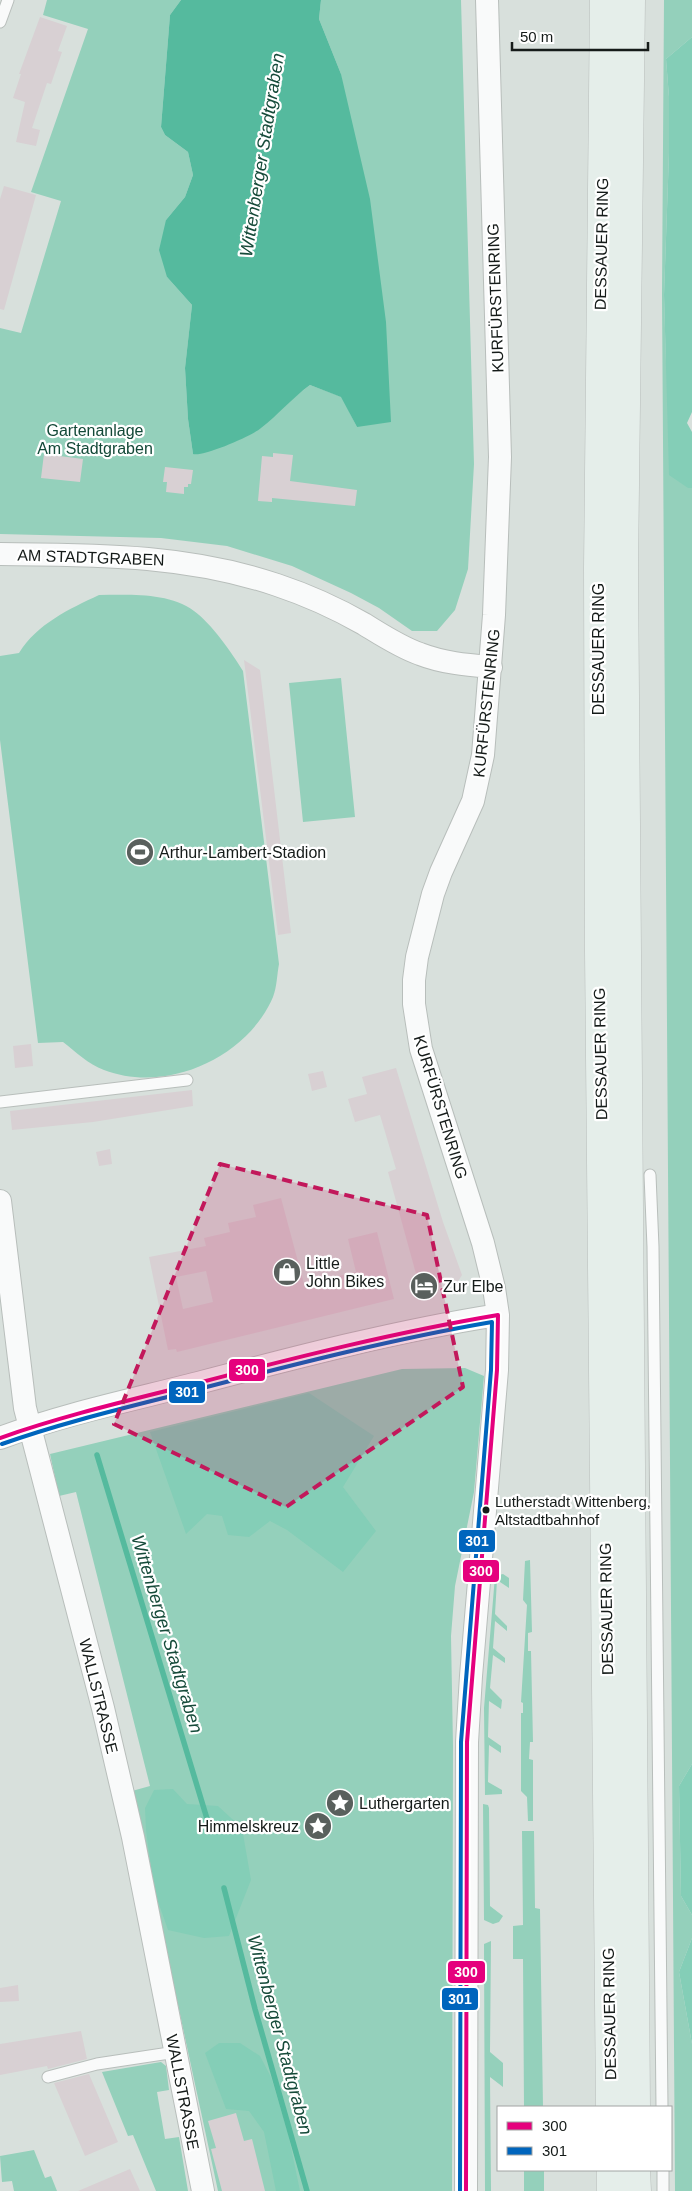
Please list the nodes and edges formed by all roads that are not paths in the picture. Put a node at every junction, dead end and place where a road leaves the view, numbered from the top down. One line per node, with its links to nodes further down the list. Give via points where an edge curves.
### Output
1 (8, 0): 5 (lane)
2 (487, 0): 7 (street, KURFÜRSTENRING, via 500,457)
3 (604, 0): 17 (main road, DESSAUER RING, via 598,578 599,952)
4 (631, 0): 18 (main road, DESSAUER RING, via 624,567)
5 (0, 22)
6 (0, 554): 7 (street, AM STADTGRABEN, via 138,557 225,570 315,599 421,655)
7 (491, 667): 12 (street, KURFÜRSTENRING, via 483,755 476,791 431,902 417,957 414,1004 421,1049 483,1243)
8 (186, 1080): 9 (lane)
9 (0, 1102)
10 (650, 1175): 19 (lane)
11 (0, 1201): 13 (street, WALLSTRASSE, via 24,1398)
12 (498, 1315): 13 (street, via 342,1346); 24 (street, KURFÜRSTENRING, via 496,1388 467,1742)
13 (31, 1428): 14 (street); 15 (street, WALLSTRASSE, via 129,1818)
14 (0, 1438)
15 (176, 2052): 16 (lane, via 97,2064); 23 (street, WALLSTRASSE)
16 (48, 2077)
17 (610, 2106)
18 (636, 2106)
19 (662, 2106)
20 (611, 2171): 25 (main road)
21 (636, 2171): 26 (main road)
22 (663, 2171): 27 (lane)
23 (202, 2191)
24 (466, 2191)
25 (611, 2191)
26 (637, 2191)
27 (663, 2191)

